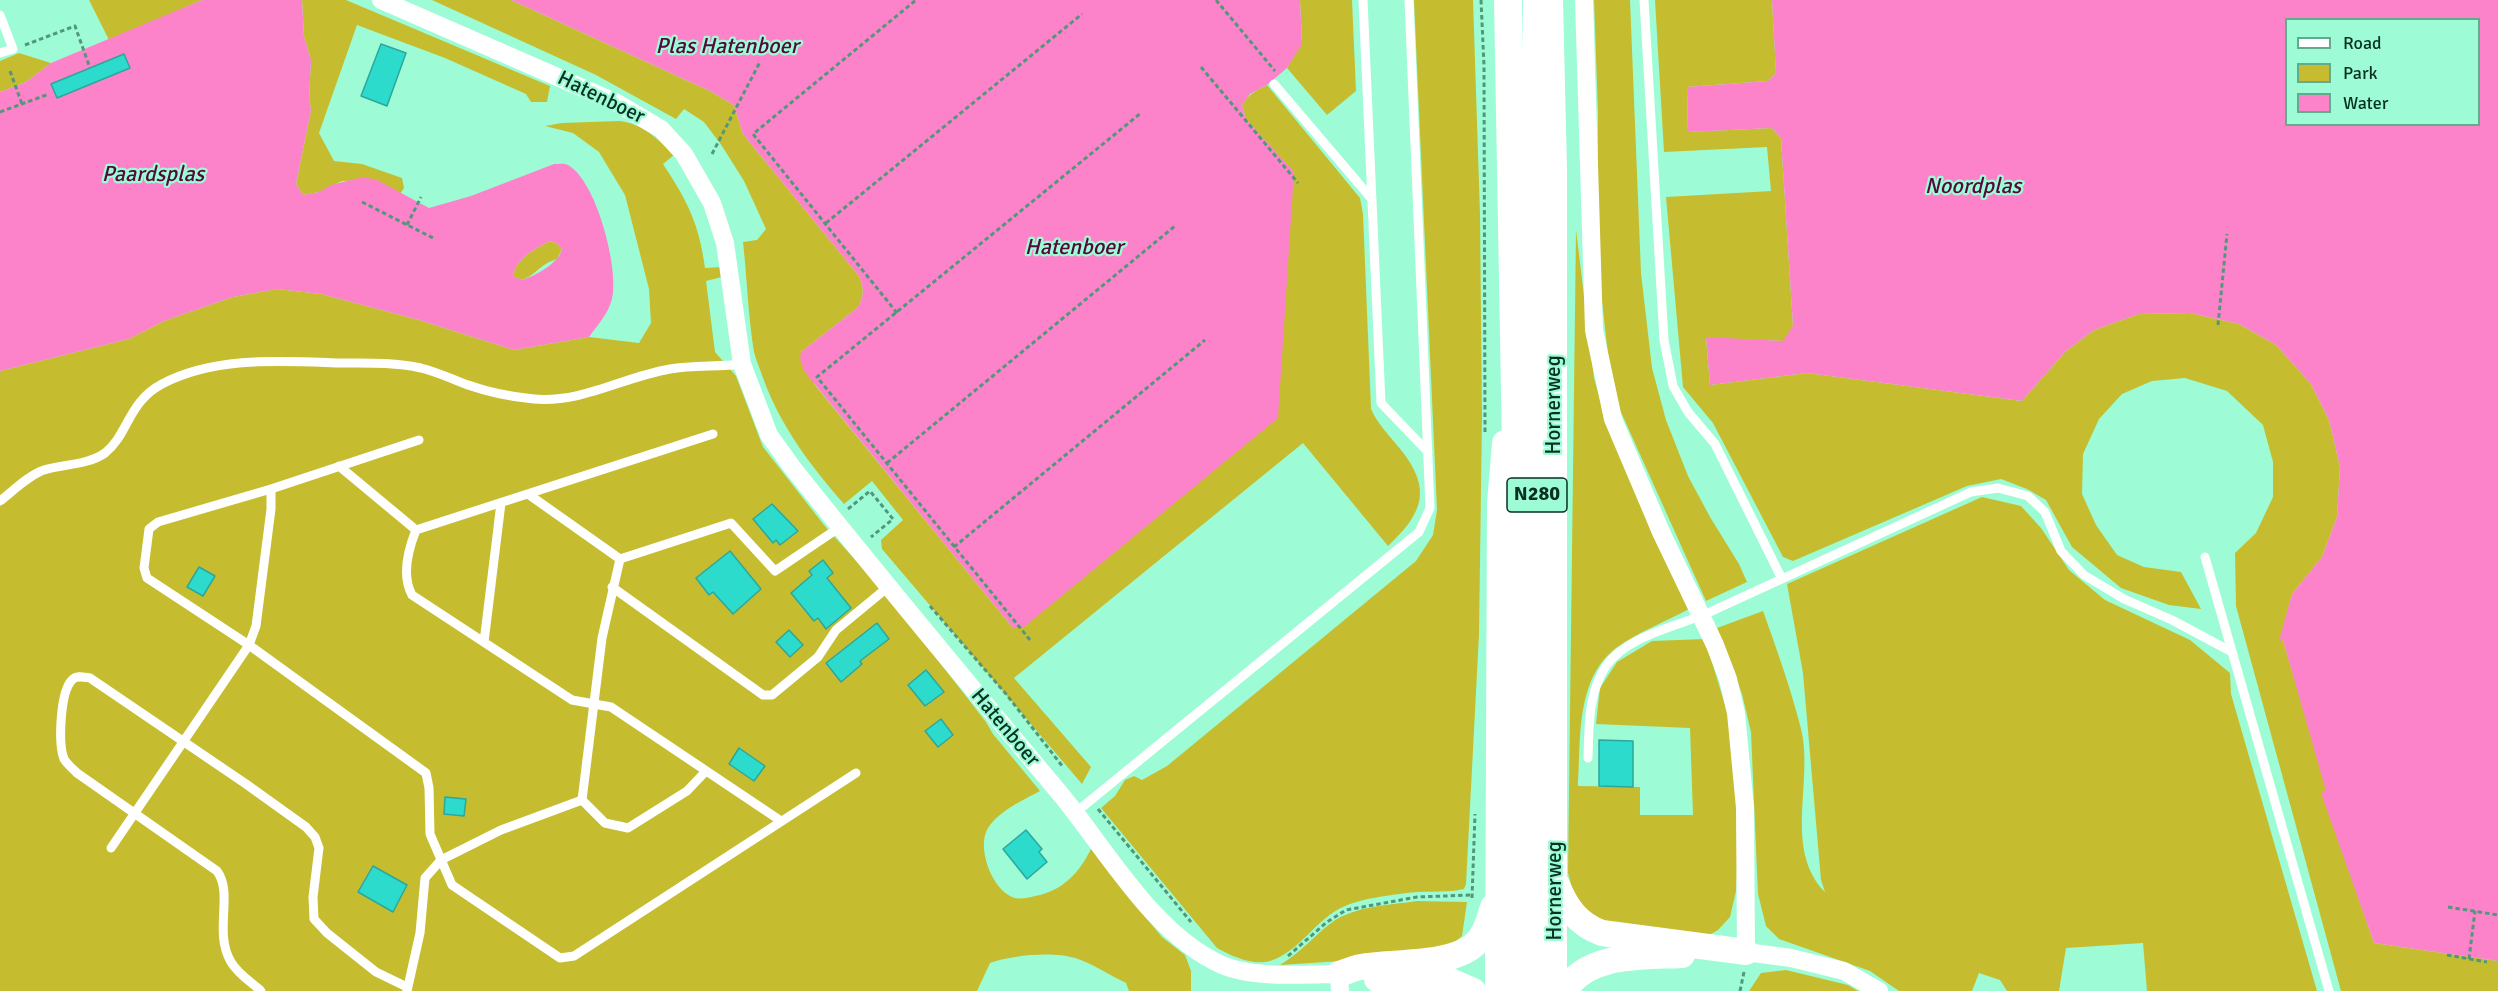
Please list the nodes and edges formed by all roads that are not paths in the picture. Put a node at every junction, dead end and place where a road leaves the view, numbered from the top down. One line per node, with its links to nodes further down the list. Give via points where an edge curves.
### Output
1 (381, 0): 14 (street, Hatenboer, via 617,103 661,129 684,154 712,203 725,243)
2 (1363, 0): 12 (lane)
3 (1409, 0): 17 (lane)
4 (1508, 0): 13 (main road, Hornerweg / N280)
5 (1537, 0): 56 (main road, Hornerweg / N280)
6 (1550, 0): 45 (main road, Hornerweg / N280, via 1554,170)
7 (1584, 0): 30 (street, via 1594,330 1613,419)
8 (1644, 0): 27 (lane, via 1664,340 1673,386 1688,412 1715,444)
9 (0, 15): 10 (lane, via 13,49)
10 (0, 53)
11 (1277, 80): 12 (lane)
12 (1371, 198): 17 (lane, via 1381,403)
13 (1513, 332): 46 (main road, Hornerweg / N280, via 1500,503); 55 (main road, Hornerweg / N280, via 1517,505)
14 (742, 364): 21 (lane, via 671,369 561,399 534,399 470,386 395,364 266,361 217,367 162,384 133,410 107,451 95,459 42,471); 23 (street, Hatenboer, via 770,435 792,467)
15 (712, 434): 20 (lane)
16 (418, 440): 18 (lane)
17 (1428, 452): 40 (lane, via 1431,507 1419,532)
18 (339, 466): 19 (lane); 24 (lane)
19 (271, 489): 32 (lane, via 256,626); 32 (lane, via 158,522 149,529 144,555 147,578)
20 (528, 494): 22 (lane); 26 (lane)
21 (0, 501)
22 (501, 503): 24 (lane); 31 (lane)
23 (847, 522): 26 (lane, via 775,571 731,523); 29 (street, Hatenboer)
24 (416, 530): 31 (lane, via 406,584 412,595)
25 (2205, 557): 33 (lane)
26 (620, 559): 28 (lane)
27 (1782, 579): 30 (lane); 33 (lane, via 1971,492 1998,488 2028,496 2045,512 2061,550 2084,575)
28 (612, 587): 29 (lane, via 763,695 772,694 818,657 836,630); 34 (lane)
29 (888, 587): 40 (street, Hatenboer)
30 (1701, 616): 36 (lane, via 1639,640 1607,665 1596,686 1589,714); 47 (street, via 1728,679 1736,713 1745,808)
31 (484, 642): 34 (lane, via 572,699)
32 (249, 645): 35 (lane); 44 (lane, via 426,773 430,834)
33 (2232, 652): 60 (lane)
34 (594, 704): 37 (lane, via 611,706); 39 (lane)
35 (182, 742): 41 (lane); 41 (lane, via 90,678 77,677 71,681 60,732 65,761); 50 (lane, via 306,827 319,848 314,919 376,972)
36 (1588, 758)
37 (706, 771): 39 (lane, via 687,790 628,828 605,823); 42 (lane)
38 (856, 773): 42 (lane)
39 (582, 800): 44 (lane, via 501,831)
40 (1076, 813): 49 (street, Hatenboer, via 1146,904 1178,936 1222,965 1247,972)
41 (135, 814): 43 (lane); 51 (lane, via 223,879 222,934 228,954 238,971)
42 (781, 821): 44 (lane, via 574,956 560,958 452,885)
43 (111, 848)
44 (441, 860): 50 (lane, via 425,878 420,933)
45 (1555, 882): 47 (main road, via 1571,912 1591,929); 57 (main road, Hornerweg / N280)
46 (1498, 883): 49 (main road, via 1487,928 1467,951 1447,957 1359,967); 54 (main road, Hornerweg / N280)
47 (1746, 952): 58 (main road, via 1601,962 1571,979); 59 (street, via 1845,971)
48 (1404, 979): 49 (main road, via 1359,978); 52 (main road); 53 (main road, via 1448,980)
49 (1339, 983)
50 (407, 989)
51 (261, 991)
52 (1382, 991)
53 (1473, 991)
54 (1498, 991)
55 (1516, 991)
56 (1536, 991)
57 (1554, 991)
58 (1564, 991)
59 (1879, 991)
60 (2329, 991)

